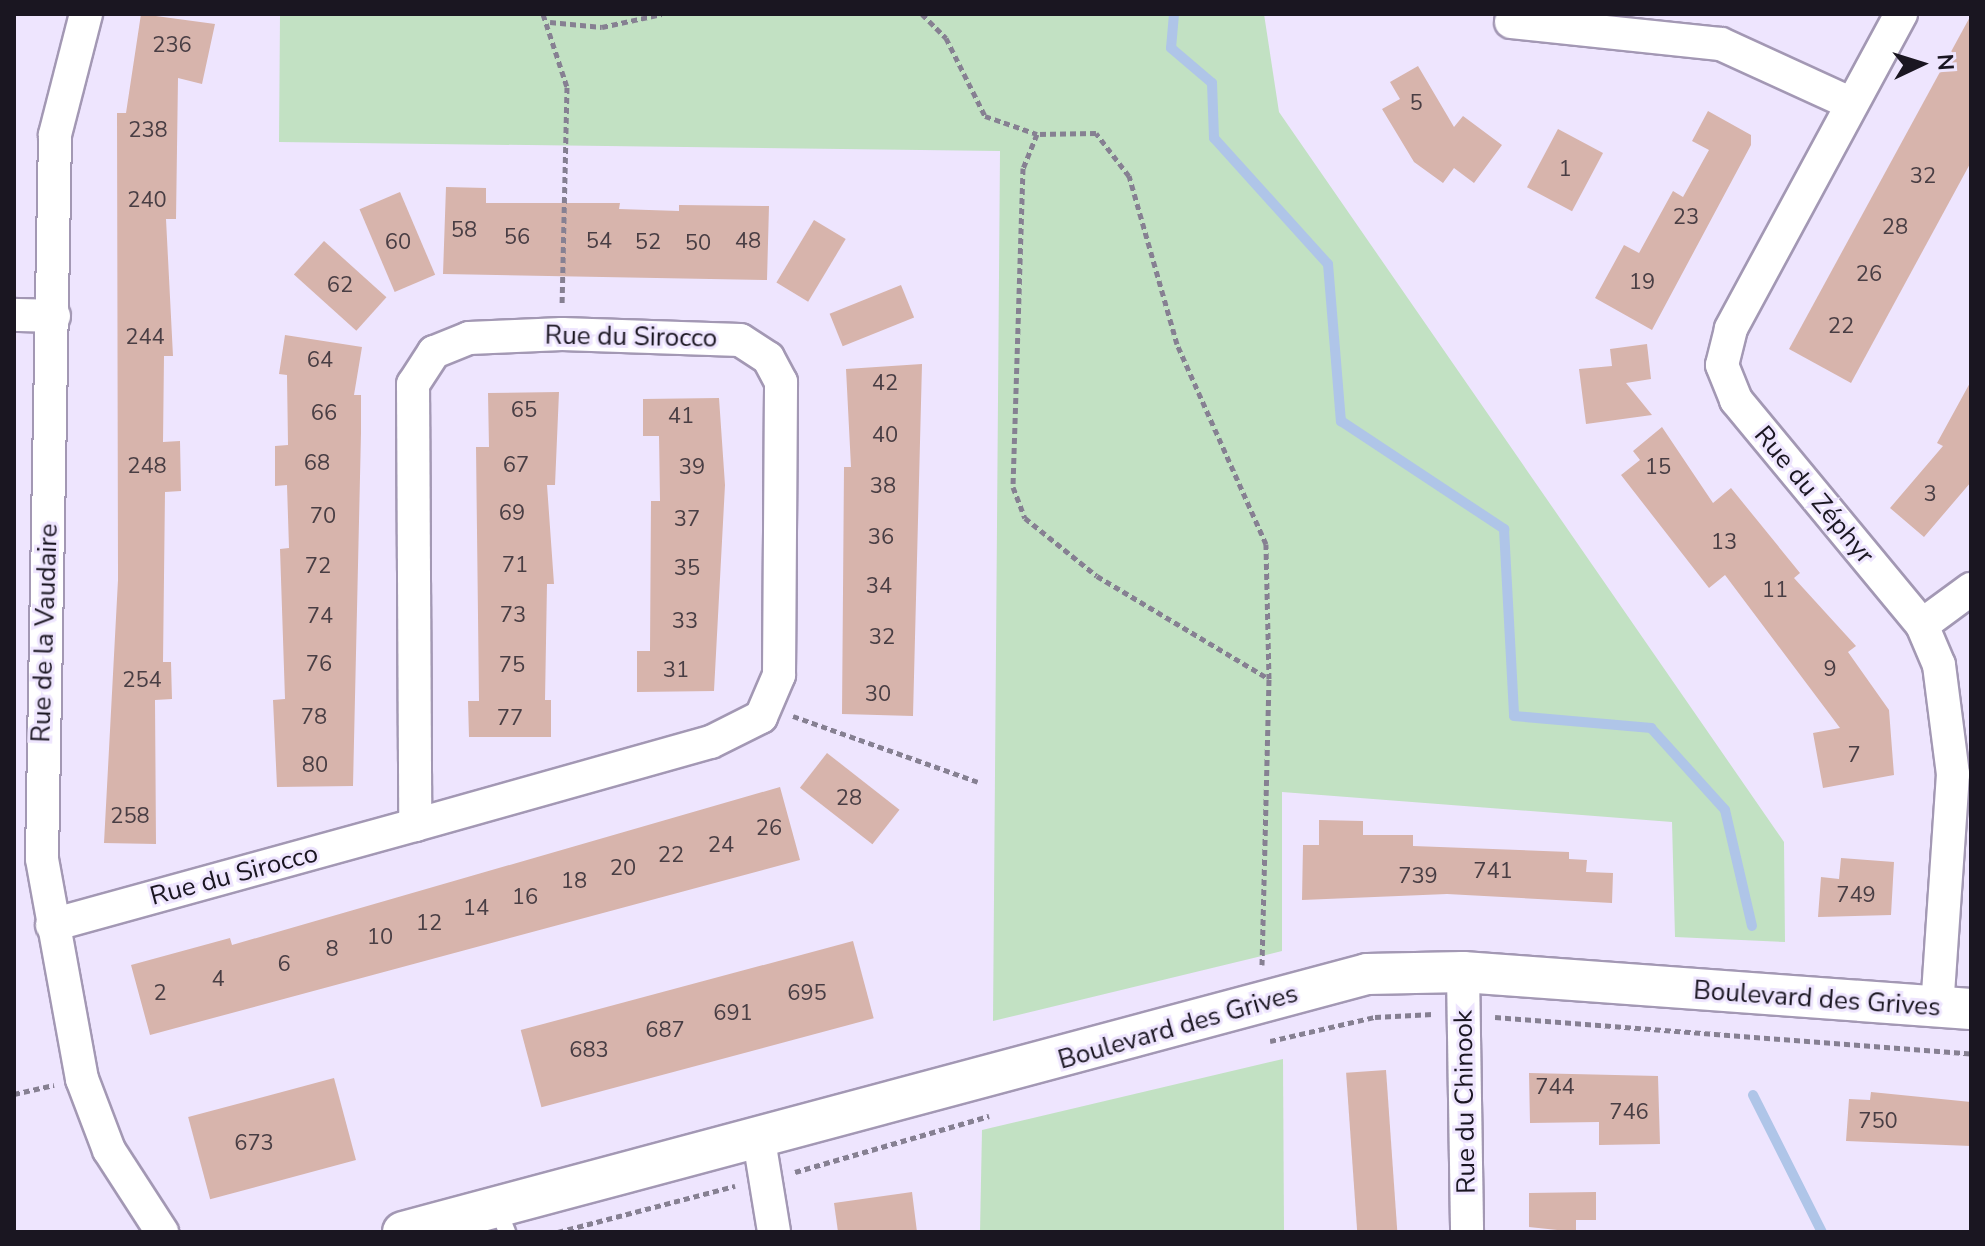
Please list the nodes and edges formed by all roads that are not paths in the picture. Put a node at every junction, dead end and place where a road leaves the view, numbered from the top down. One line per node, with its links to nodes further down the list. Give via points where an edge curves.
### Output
1 (86, 14): 6 (street, Rue de la Vaudaire, via 55,135)
2 (1901, 14): 4 (street, Rue du Zéphyr)
3 (1511, 22): 4 (street, via 1721,44)
4 (1850, 103): 8 (street, Rue du Zéphyr, via 1731,329 1722,365 1736,400)
5 (14, 315): 6 (street)
6 (54, 316): 10 (street, Rue de la Vaudaire, via 40,792)
7 (1971, 589): 8 (street)
8 (1922, 625): 12 (street, Rue du Zéphyr, via 1939,665 1953,735)
9 (415, 825): 9 (street, Rue du Sirocco, via 413,384 434,352 469,338 562,334 740,340 768,358 781,382 779,675 761,717 711,742); 10 (street, Rue du Sirocco)
10 (52, 925): 15 (street, Rue de la Vaudaire, via 93,1113)
11 (1463, 972): 12 (street, Boulevard des Grives); 13 (street, Boulevard des Grives, via 1367,974); 18 (street, Rue du Chinook)
12 (1954, 1007)
13 (762, 1159): 14 (street, Boulevard des Grives); 17 (street)
14 (502, 1219): 16 (street, Boulevard des Grives)
15 (162, 1232)
16 (403, 1232)
17 (774, 1232)
18 (1467, 1232)

